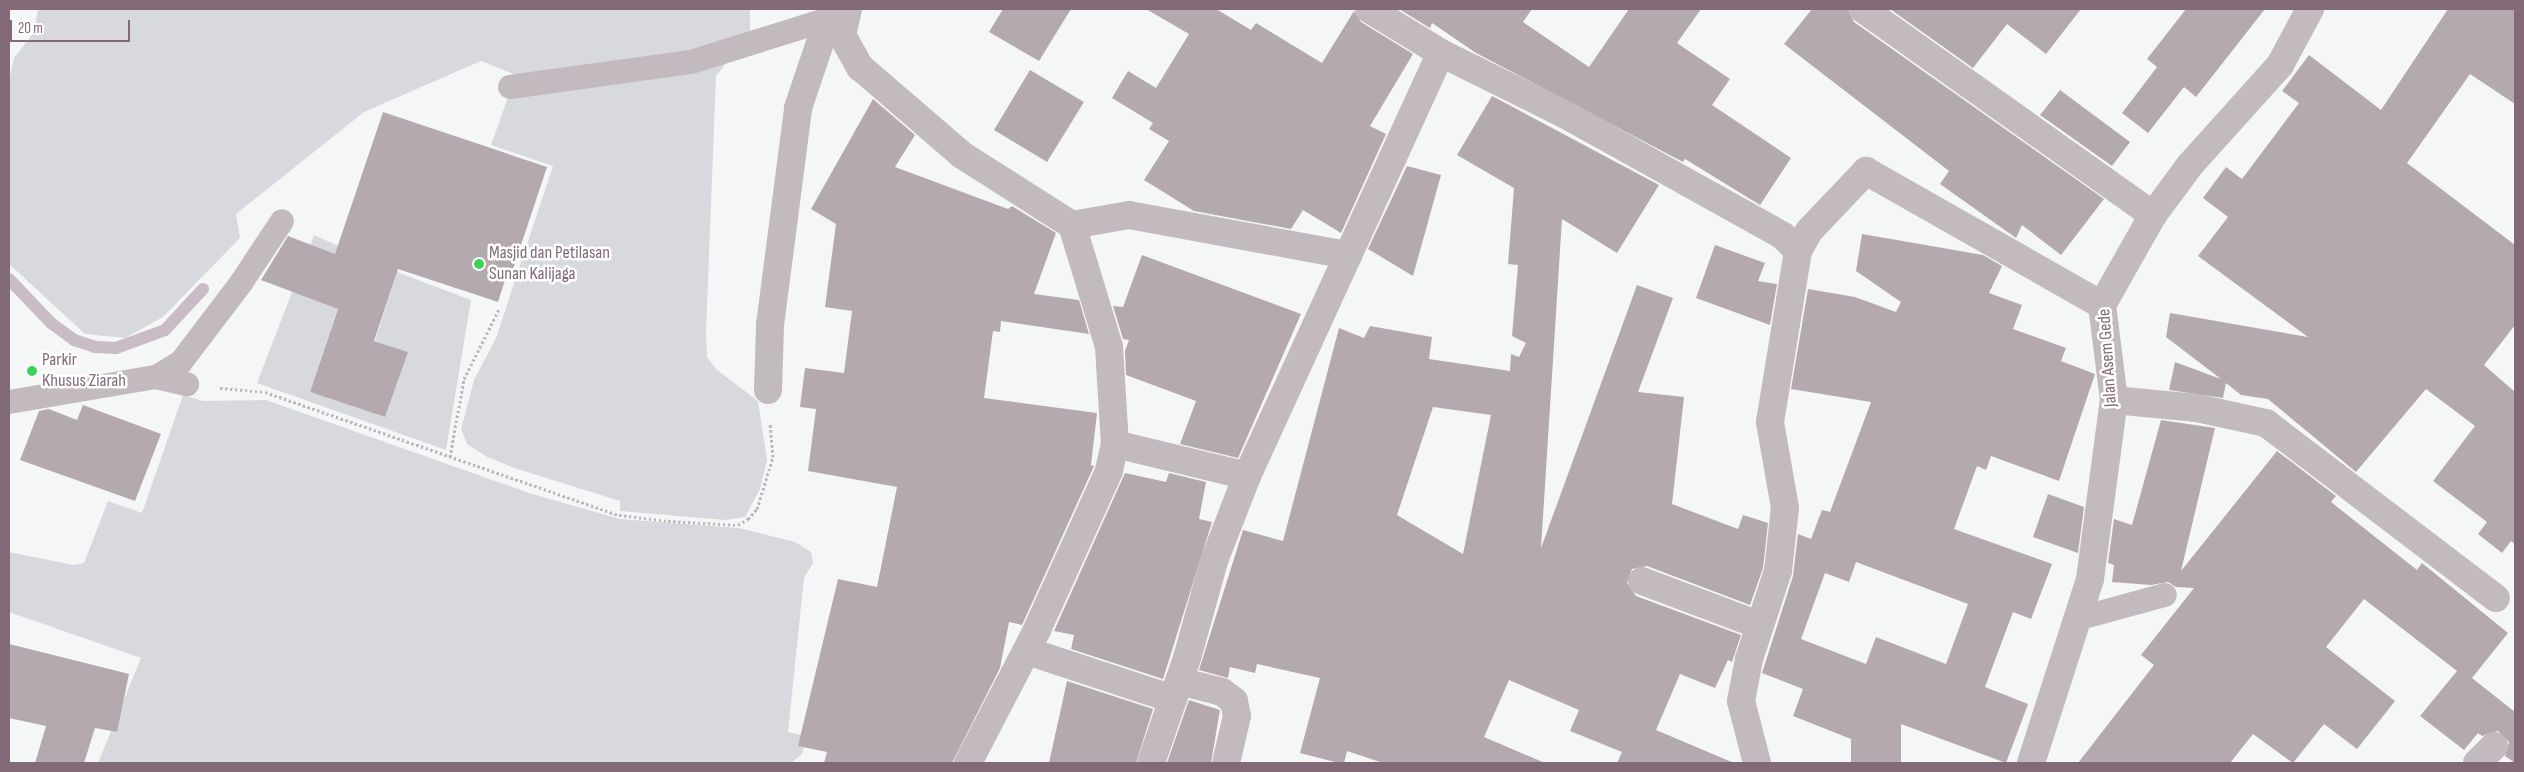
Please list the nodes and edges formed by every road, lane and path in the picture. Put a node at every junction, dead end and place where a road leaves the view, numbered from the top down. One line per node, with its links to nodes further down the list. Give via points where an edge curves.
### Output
1 (1369, 9): 5 (street)
2 (1863, 9): 7 (street)
3 (2310, 9): 7 (street, Jalan Asem Gede, via 2280,65 2190,165)
4 (839, 12): 6 (lane, via 691,62); 9 (street, via 842,35 860,68 962,155); 16 (street, via 798,108 770,325)
5 (1441, 53): 10 (street, via 1566,115 1783,236); 11 (street)
6 (510, 87)
7 (2153, 214): 12 (street, Jalan Asem Gede)
8 (282, 221): 14 (lane, via 241,283 181,362)
9 (1072, 225): 11 (street, via 1129,215); 19 (street, via 1109,347)
10 (1798, 251): 12 (street, via 1810,231 1866,171); 26 (street, via 1770,422 1785,508 1778,570)
11 (1348, 255): 21 (street)
12 (2102, 305): 17 (street, Jalan Asem Gede)
13 (499, 309): 20 (path, via 464,379)
14 (156, 377): 15 (lane); 18 (lane)
15 (188, 384): 20 (path, via 265,392)
16 (768, 390): 20 (path, via 773,457 757,509 738,525 619,514)
17 (2114, 400): 24 (street, via 2197,408 2266,423); 25 (street, Jalan Asem Gede, via 2090,579)
18 (9, 402)
19 (1115, 444): 21 (street); 27 (street, via 1109,472)
20 (450, 457)
21 (1247, 476): 28 (street, via 1214,561)
22 (1642, 581): 26 (street)
23 (2164, 595): 25 (lane)
24 (2496, 598)
25 (2077, 619): 33 (street, Jalan Asem Gede)
26 (1760, 625): 32 (street, via 1741,701)
27 (1027, 650): 28 (street); 29 (street)
28 (1176, 690): 30 (street); 31 (street, via 1222,692 1234,701 1237,716)
29 (968, 763)
30 (1151, 763)
31 (1226, 763)
32 (1757, 763)
33 (2031, 763)

